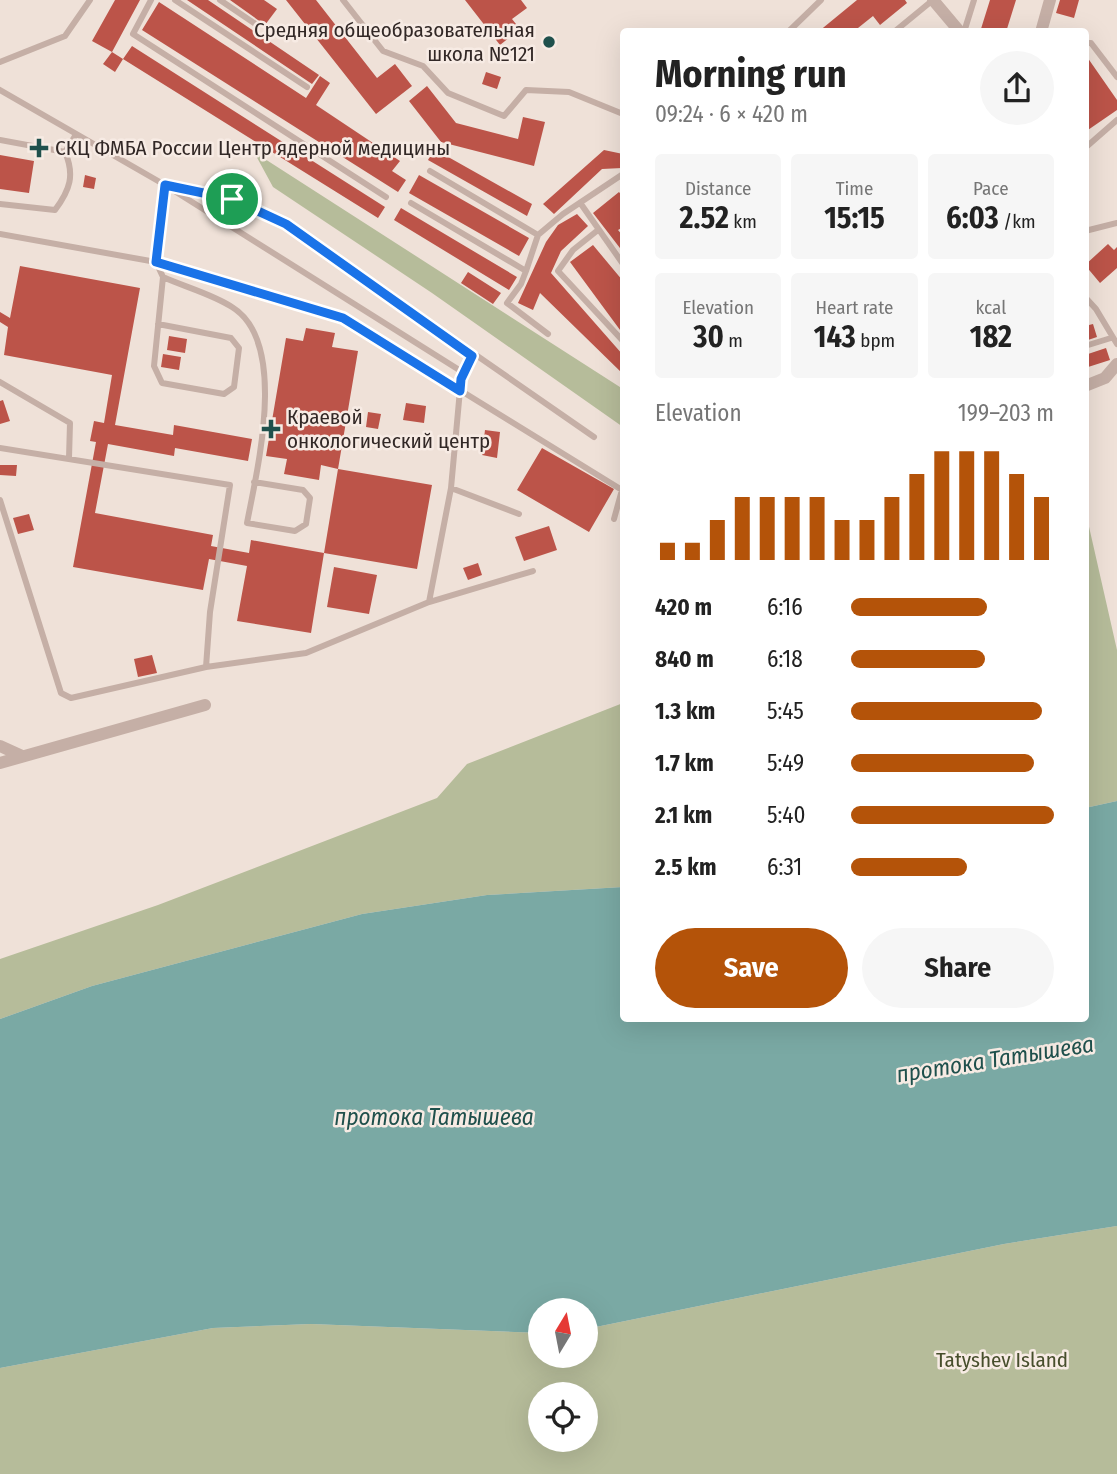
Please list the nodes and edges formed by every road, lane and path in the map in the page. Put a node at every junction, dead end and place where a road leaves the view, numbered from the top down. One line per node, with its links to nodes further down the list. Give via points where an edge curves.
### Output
1 (90, 0): 17 (lane, via 65,36)
2 (150, 0): 30 (lane, via 133,34)
3 (175, 0): 19 (lane)
4 (220, 0): 10 (lane)
5 (343, 0): 21 (lane, via 383,51 423,66 448,93 503,116 526,90 569,92)
6 (821, 0): 11 (lane)
7 (933, 0): 12 (lane); 13 (street)
8 (974, 0): 14 (lane)
9 (1050, 0): 15 (street)
10 (257, 25)
11 (792, 28)
12 (899, 28)
13 (958, 28)
14 (964, 28)
15 (1042, 28)
16 (1089, 43): 18 (lane)
17 (0, 62)
18 (1117, 77)
19 (307, 87)
20 (0, 90): 23 (lane)
21 (620, 113)
22 (1117, 120): 25 (lane)
23 (75, 136): 26 (lane); 29 (lane)
24 (0, 140): 26 (lane)
25 (1089, 144)
26 (65, 152): 32 (lane, via 72,168 68,192 55,210)
27 (430, 170): 38 (lane)
28 (620, 178): 33 (lane)
29 (165, 185): 40 (lane); 50 (lane, via 232,199 286,224); 52 (lane)
30 (386, 197)
31 (411, 203): 41 (lane)
32 (0, 204)
33 (581, 204): 35 (lane); 38 (lane)
34 (1117, 223): 36 (lane)
35 (598, 230): 39 (lane); 46 (lane, via 573,250 558,271)
36 (1089, 230)
37 (0, 234): 40 (lane)
38 (538, 235): 41 (lane)
39 (620, 260)
40 (156, 262): 42 (lane); 55 (lane, via 343,318)
41 (526, 271): 45 (lane, via 507,303)
42 (163, 277): 44 (lane); 59 (lane, via 232,307 256,342 267,396)
43 (1089, 301): 47 (lane)
44 (158, 324): 44 (lane, via 154,366 162,383 224,394 233,387 239,348 231,338)
45 (548, 334)
46 (620, 338)
47 (1111, 338): 48 (lane); 49 (lane)
48 (1089, 344)
49 (1117, 344)
50 (472, 356): 52 (lane); 56 (lane)
51 (1117, 364): 54 (street, via 1105,378)
52 (464, 373): 55 (lane)
53 (0, 382): 58 (lane, via 70,423)
54 (1089, 384)
55 (460, 391): 60 (lane); 61 (lane)
56 (594, 437)
57 (0, 448): 58 (lane)
58 (69, 458): 68 (lane, via 230,485)
59 (254, 482): 59 (lane, via 247,523 295,531 306,524 310,498 303,489)
60 (451, 488): 64 (lane); 67 (lane)
61 (620, 489)
62 (620, 497): 65 (lane)
63 (0, 500): 68 (lane, via 61,692 71,698)
64 (519, 514)
65 (614, 519)
66 (533, 571): 67 (lane)
67 (429, 602): 68 (lane, via 306,653)
68 (206, 667)
69 (205, 705): 71 (street)
70 (0, 747): 71 (street)
71 (22, 756): 72 (street)
72 (0, 763)

